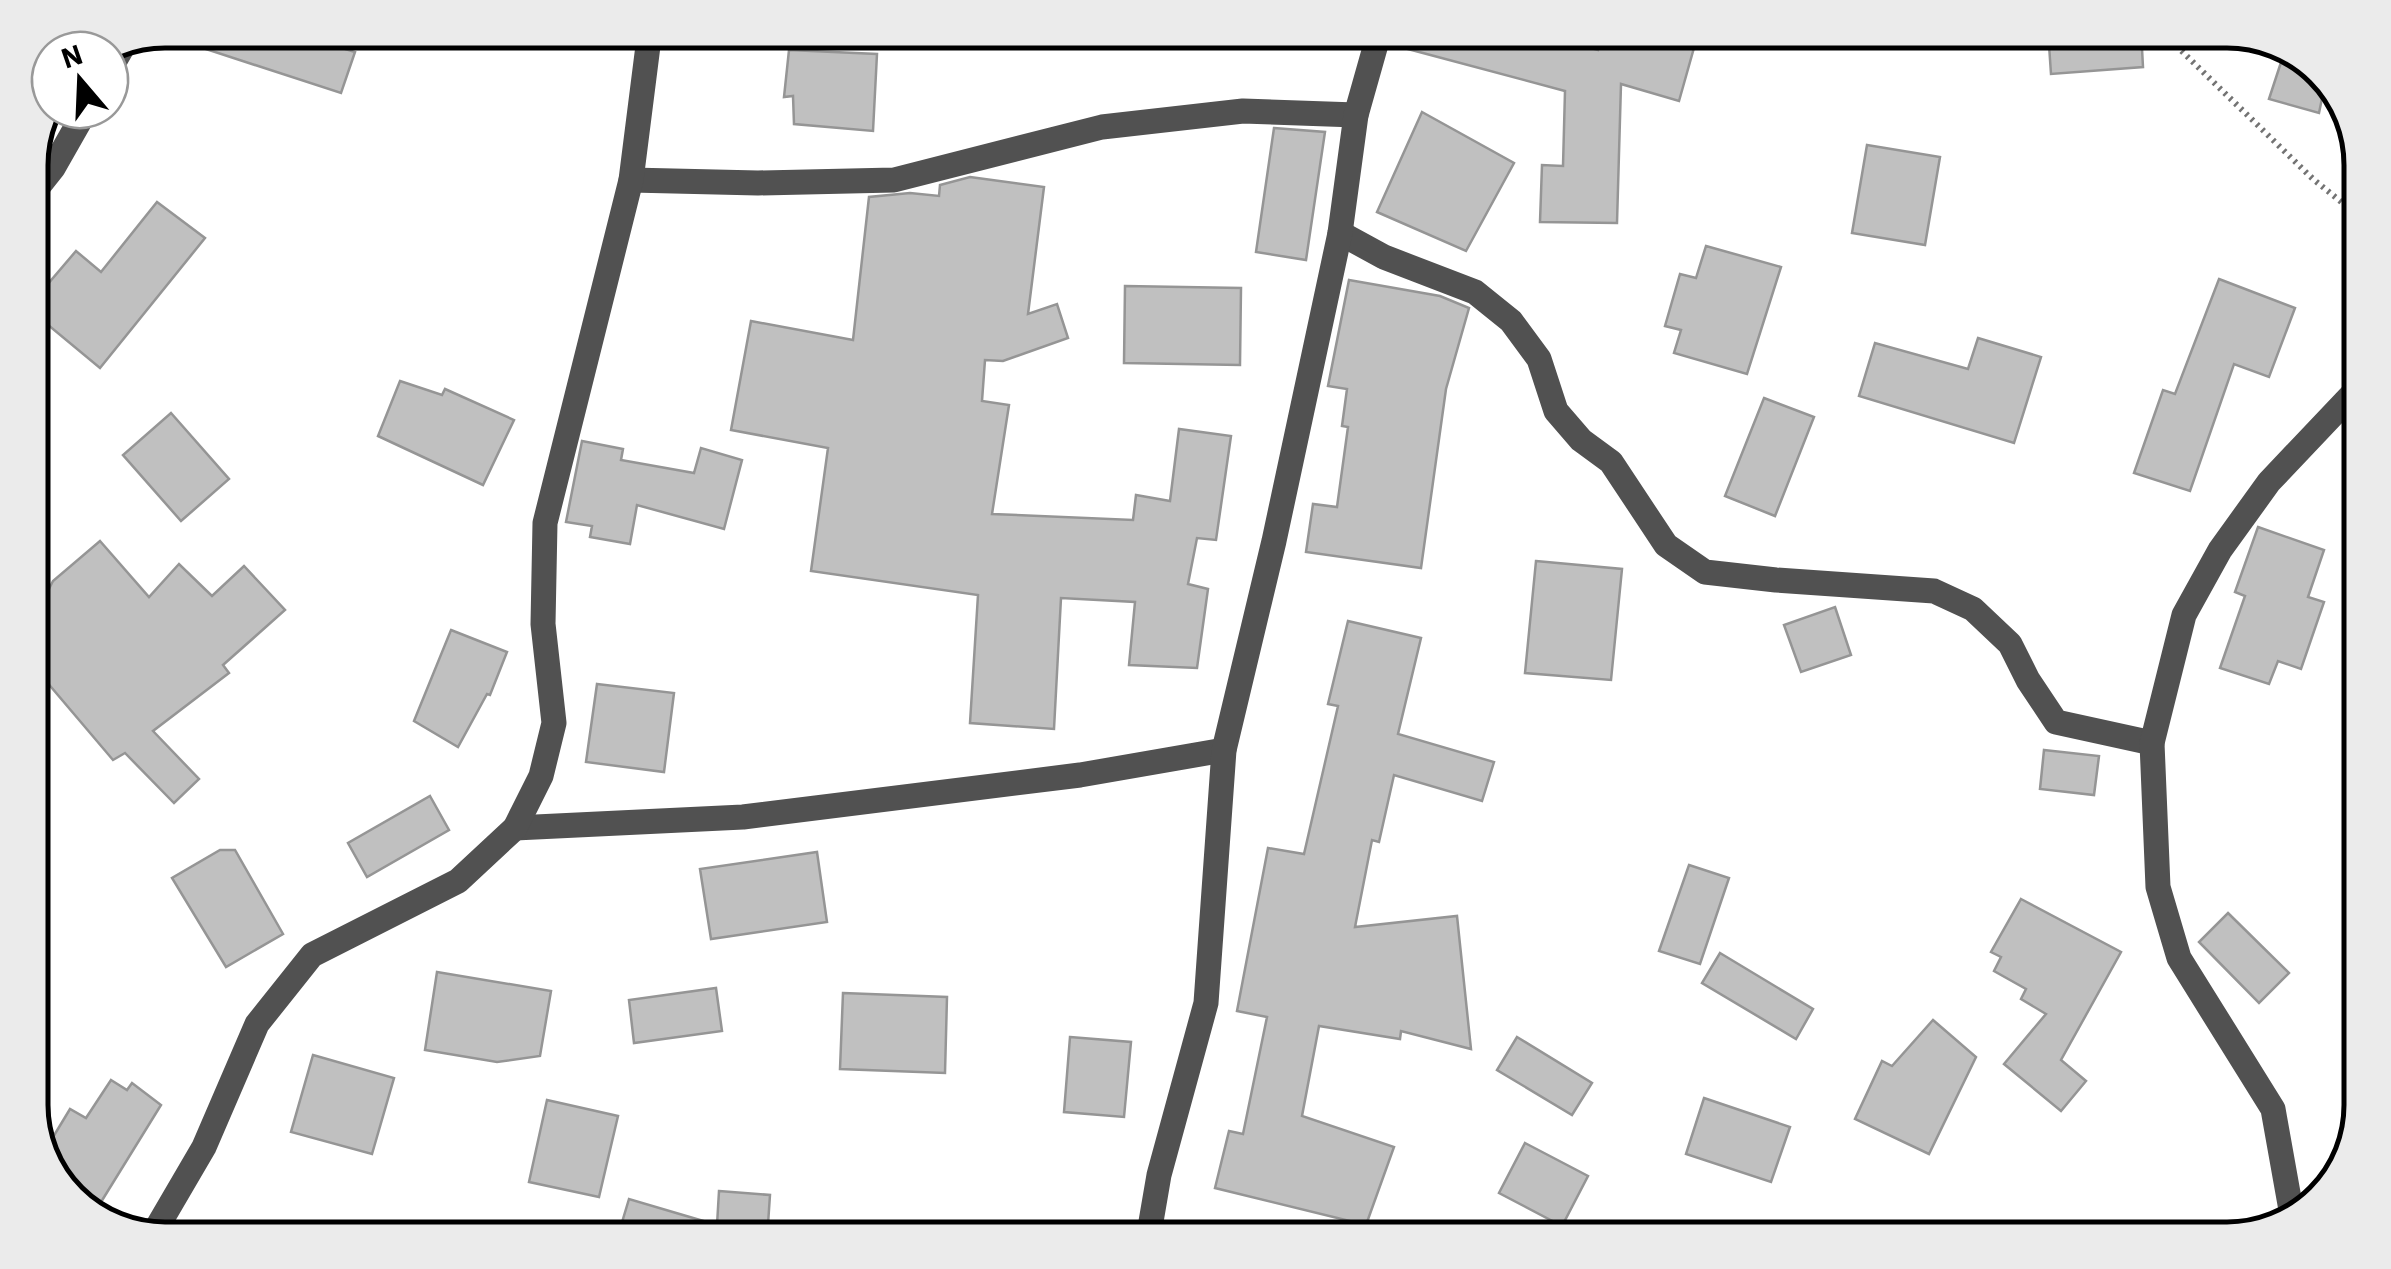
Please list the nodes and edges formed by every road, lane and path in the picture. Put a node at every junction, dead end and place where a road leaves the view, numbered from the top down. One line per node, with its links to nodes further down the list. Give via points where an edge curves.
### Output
1 (648, 48): 7 (street)
2 (1375, 48): 4 (street)
3 (2178, 48): 8 (path)
4 (1356, 116): 7 (street, via 1243,111 1102,127 894,180); 9 (street)
5 (75, 130): 6 (street)
6 (48, 174)
7 (631, 180): 13 (street, via 545,523 544,624 554,722 541,776)
8 (2343, 204)
9 (1340, 233): 11 (street, via 1384,258 1475,292 1511,321 1539,359 1556,411 1612,462 1666,545 1705,572 1934,591 1973,609 2010,644 2056,722); 12 (street)
10 (2343, 404): 11 (street, via 2269,482 2220,550 2184,616)
11 (2152, 743): 14 (street, via 2158,887 2180,958 2274,1108)
12 (1224, 750): 13 (street, via 743,818); 16 (street, via 1206,1002)
13 (515, 828): 15 (street, via 458,881 312,955 257,1024 204,1148)
14 (2290, 1202)
15 (161, 1221)
16 (1151, 1222)

